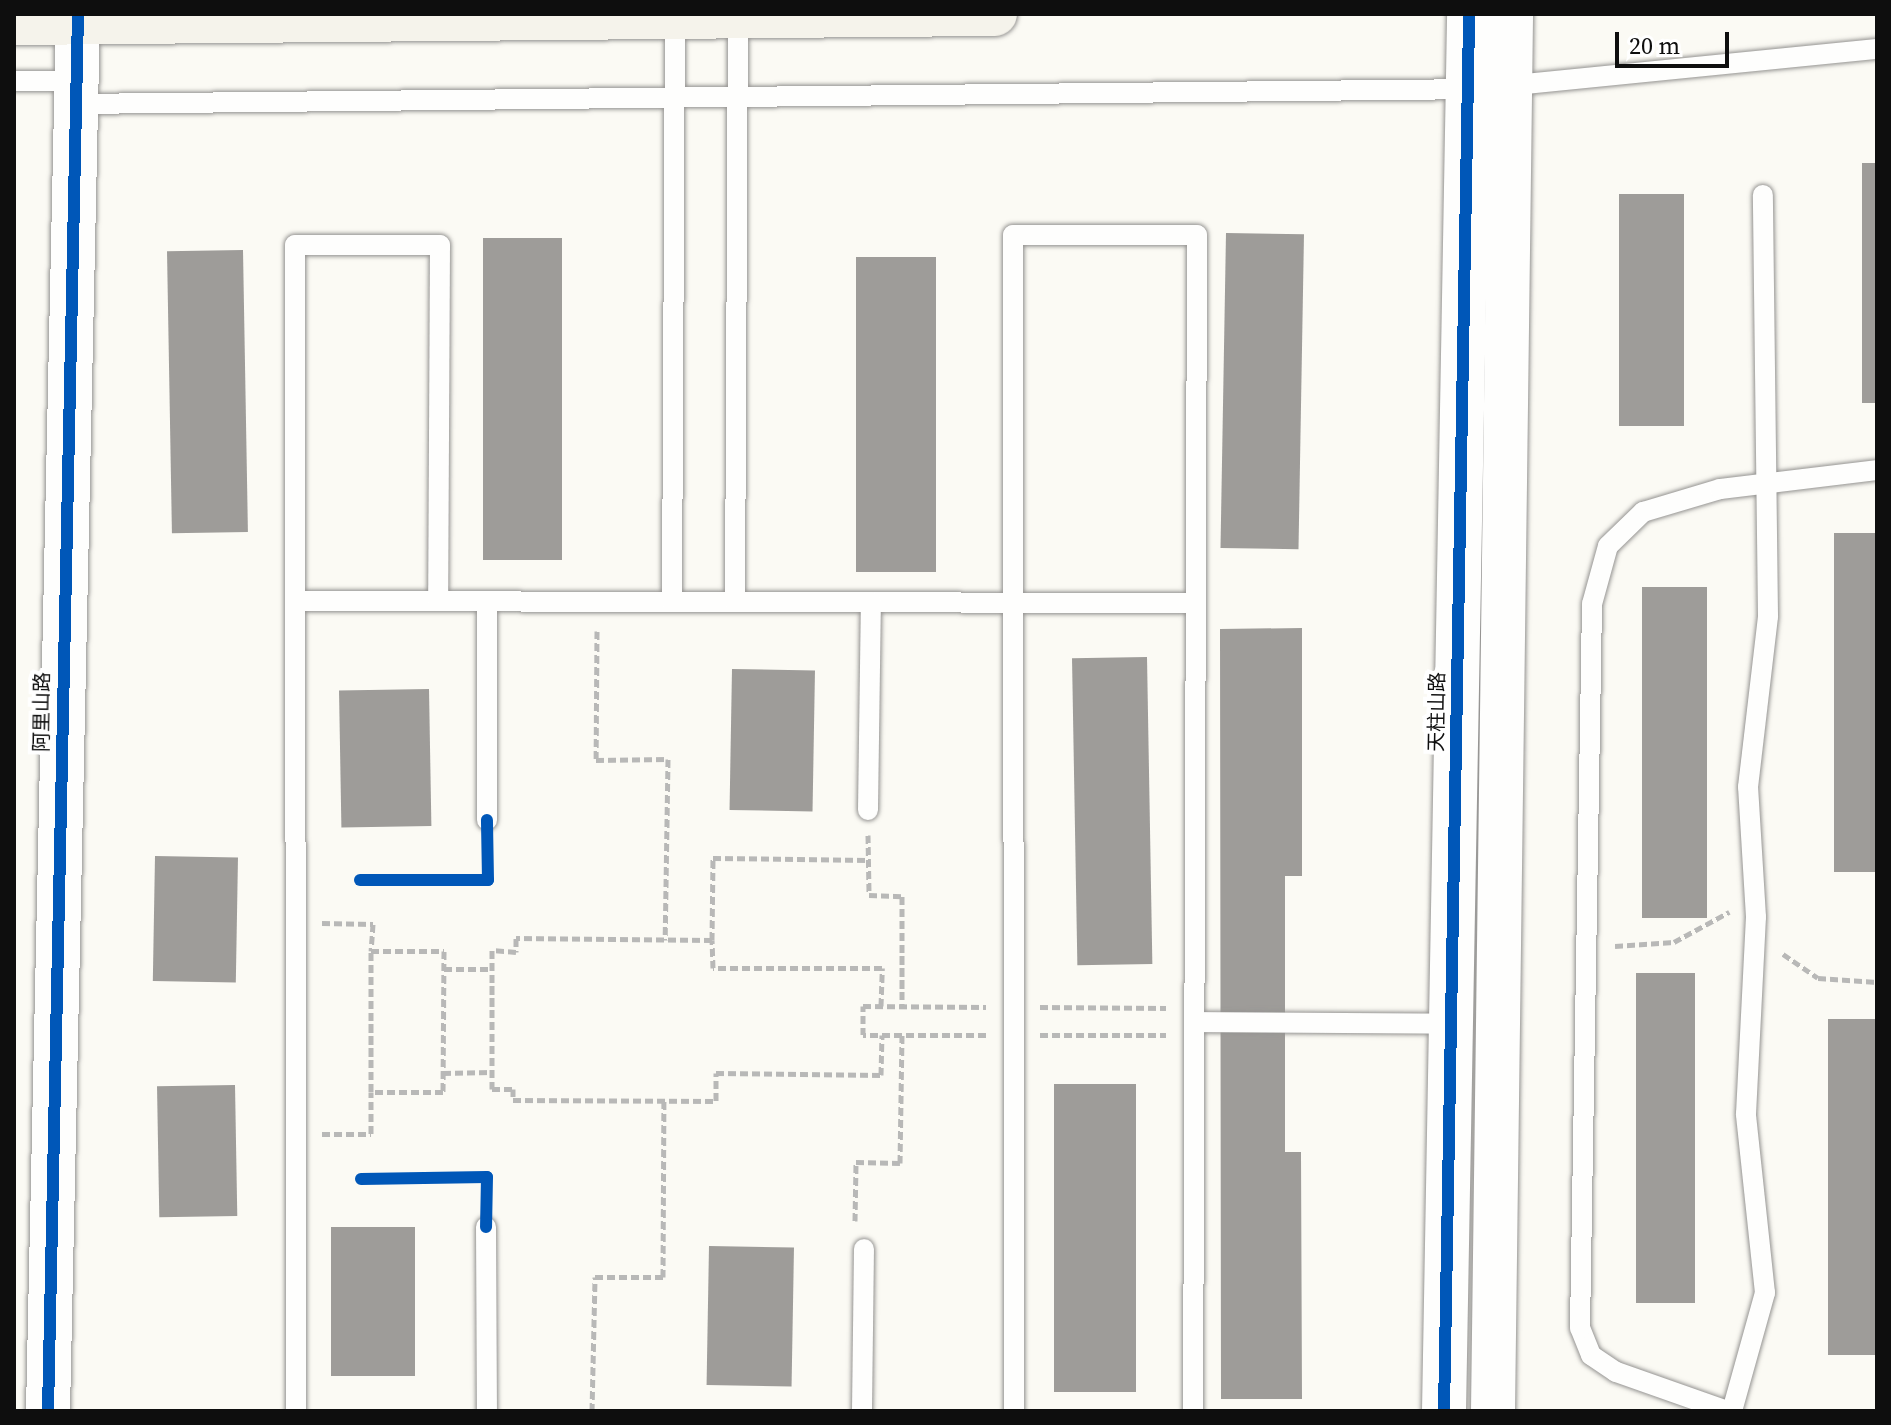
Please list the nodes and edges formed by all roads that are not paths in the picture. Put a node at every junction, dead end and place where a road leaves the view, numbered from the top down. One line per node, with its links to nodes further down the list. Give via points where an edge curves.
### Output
1 (995, 14): 4 (main road)
2 (1469, 14): 11 (street, 天柱山路)
3 (1511, 14): 10 (street)
4 (738, 15): 5 (main road); 14 (lane)
5 (675, 16): 6 (main road); 13 (lane)
6 (78, 18): 7 (main road); 12 (street, 阿里山路)
7 (14, 23)
8 (1877, 49): 10 (lane)
9 (14, 81): 12 (lane)
10 (1510, 86): 11 (lane); 39 (street)
11 (1468, 90): 14 (lane); 29 (street, 天柱山路)
12 (73, 92): 13 (lane); 32 (street, 阿里山路)
13 (675, 98): 14 (lane); 21 (lane)
14 (738, 98): 22 (lane)
15 (1763, 195): 17 (lane)
16 (1877, 470): 17 (lane)
17 (1761, 483): 40 (lane, via 1768,616 1748,787 1756,917 1746,1114 1765,1293); 40 (lane, via 1643,512 1608,546 1592,604 1580,1328 1591,1355 1616,1372)
18 (296, 601): 19 (lane); 19 (lane, via 295,245 440,245); 33 (lane)
19 (438, 601): 20 (lane)
20 (487, 601): 21 (lane); 27 (lane)
21 (672, 602): 22 (lane)
22 (735, 602): 23 (lane)
23 (871, 602): 24 (lane); 26 (lane)
24 (1010, 603): 25 (lane); 25 (lane, via 1013,235 1197,235); 36 (lane)
25 (1196, 603): 28 (lane)
26 (868, 810)
27 (487, 820)
28 (1194, 1022): 29 (lane); 37 (lane)
29 (1451, 1024): 38 (street, 天柱山路)
30 (486, 1227): 34 (lane)
31 (864, 1249): 35 (lane)
32 (48, 1411)
33 (296, 1411)
34 (487, 1411)
35 (862, 1411)
36 (1014, 1411)
37 (1193, 1411)
38 (1444, 1411)
39 (1493, 1411)
40 (1730, 1411)

